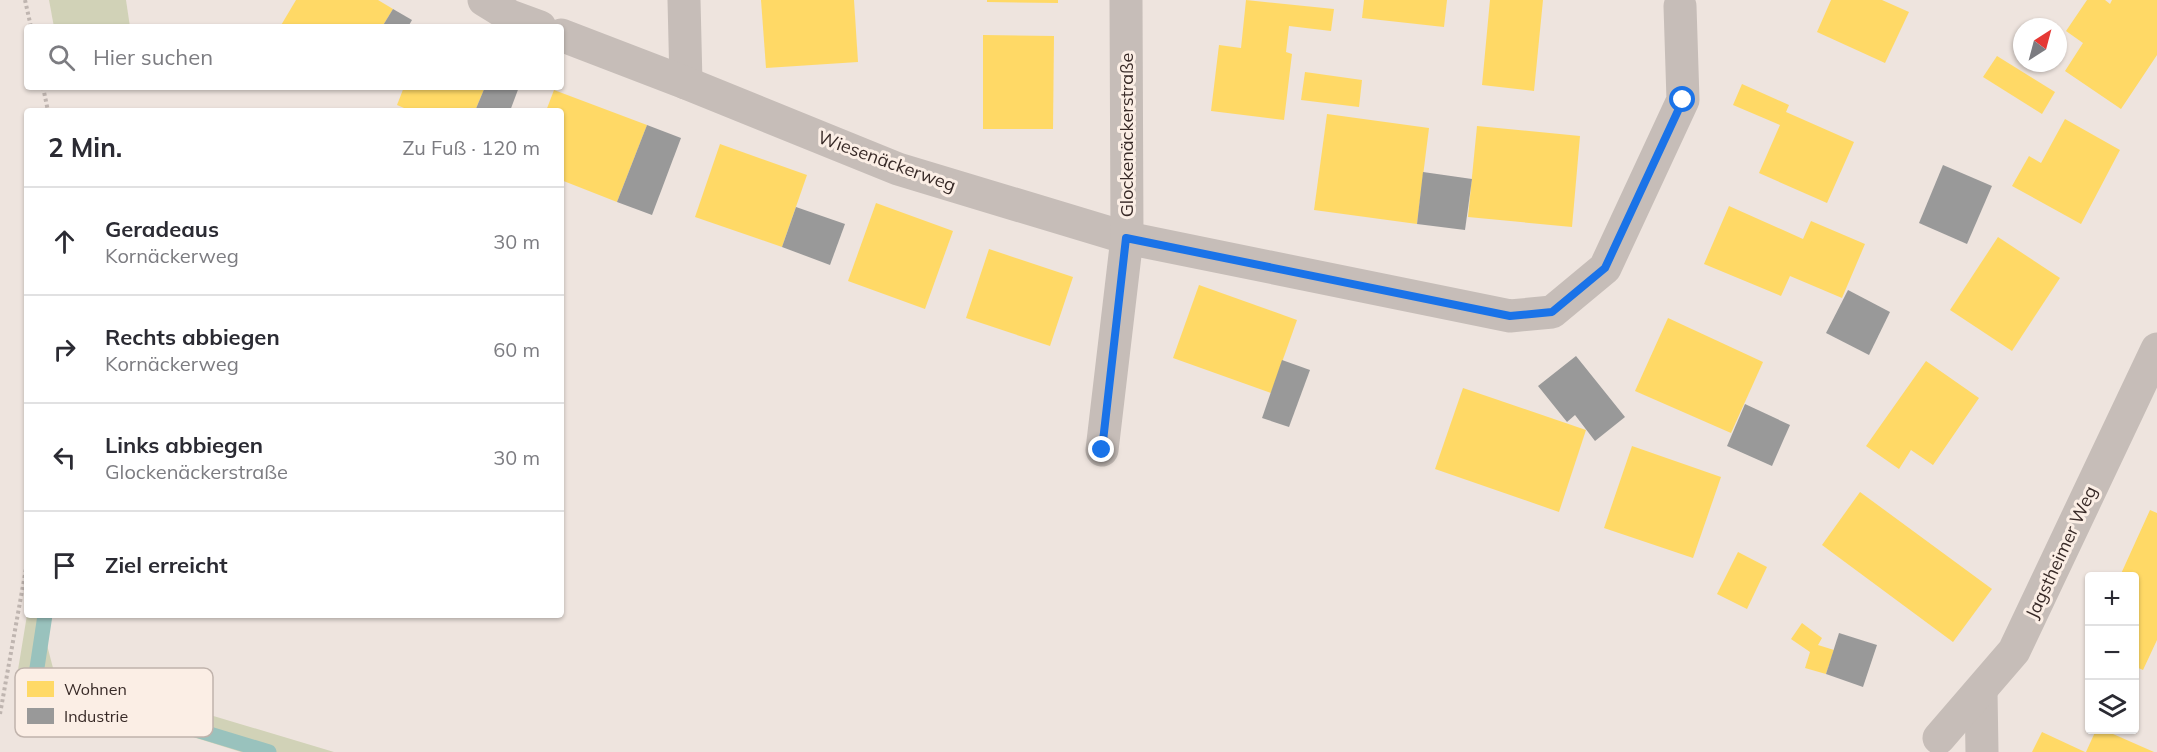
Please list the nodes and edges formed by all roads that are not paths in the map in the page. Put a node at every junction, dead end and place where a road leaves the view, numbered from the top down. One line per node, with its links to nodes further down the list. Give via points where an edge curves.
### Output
1 (484, 0): 5 (street)
2 (684, 0): 7 (street)
3 (1126, 0): 8 (street, Glockenäckerstraße)
4 (1680, 6): 8 (street, Wiesenäckerweg, via 1683,100 1605,268 1552,312 1510,316)
5 (532, 24)
6 (564, 36): 7 (street, Wiesenäckerweg)
7 (686, 83): 8 (street, Wiesenäckerweg, via 898,170)
8 (1126, 238): 10 (street, Glockenäckerstraße)
9 (2157, 349): 11 (street, Jagstheimer Weg, via 2014,651)
10 (1102, 450)
11 (1981, 691): 12 (street, Jagstheimer Weg); 13 (street)
12 (1939, 738)
13 (1982, 752)

